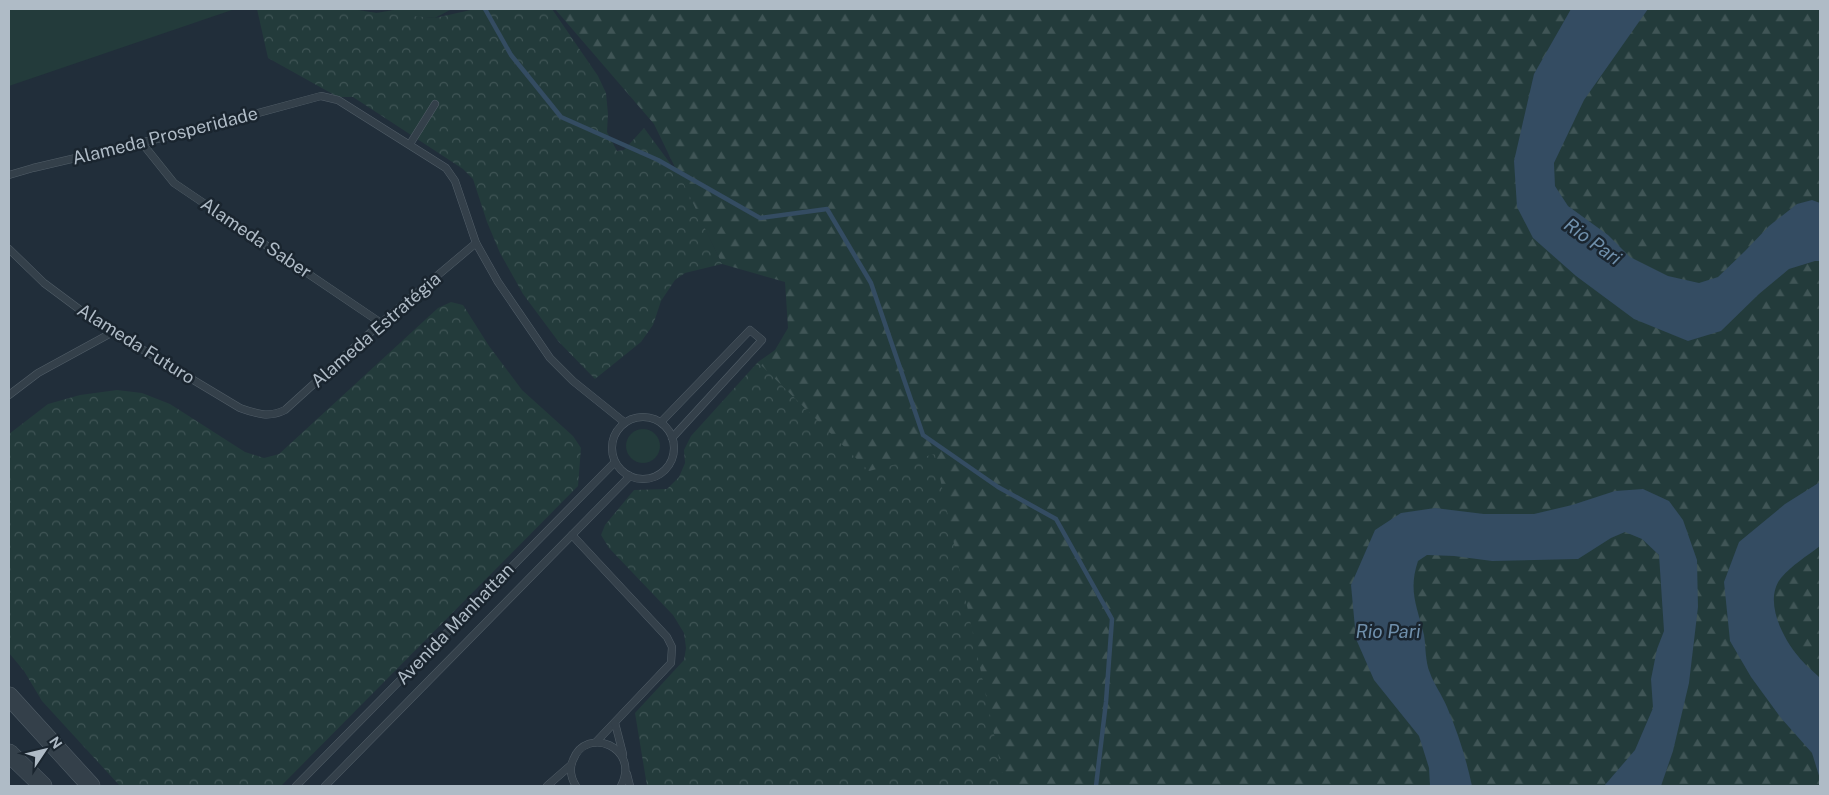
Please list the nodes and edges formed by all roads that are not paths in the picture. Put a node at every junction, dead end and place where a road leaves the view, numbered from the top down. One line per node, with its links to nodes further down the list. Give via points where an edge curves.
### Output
1 (435, 104): 3 (lane)
2 (142, 143): 3 (lane, Alameda Prosperidade, via 321,96 338,100); 4 (lane, Alameda Prosperidade); 7 (lane, Alameda Saber, via 174,183)
3 (410, 144): 5 (lane, via 446,168 455,181)
4 (9, 175)
5 (476, 243): 7 (lane, Alameda Estratégia); 11 (lane, via 498,282 550,358)
6 (9, 249): 8 (lane, Alameda Futuro, via 44,283)
7 (382, 323): 10 (lane, Alameda Estratégia, via 285,410)
8 (113, 332): 9 (lane, via 38,373); 10 (lane, Alameda Futuro, via 240,408 263,416)
9 (9, 395)
10 (275, 415)
11 (624, 422): 12 (lane, via 642,416); 14 (lane, via 612,440)
12 (661, 422): 13 (lane); 13 (lane, via 750,330 762,340)
13 (672, 438): 15 (lane, via 673,458 661,473 641,479)
14 (615, 462): 15 (lane); 26 (lane, Avenida Manhattan)
15 (630, 476): 16 (lane, Avenida Manhattan)
16 (572, 535): 18 (lane, via 667,637 672,647 671,663); 27 (lane, Avenida Manhattan)
17 (9, 696): 25 (street)
18 (615, 723): 19 (lane); 21 (lane)
19 (596, 742): 21 (lane, via 611,745); 22 (lane, via 579,750)
20 (9, 753): 24 (street)
21 (624, 760): 23 (lane)
22 (571, 765): 28 (lane); 29 (lane, via 571,776)
23 (626, 769): 30 (lane); 31 (lane)
24 (42, 786)
25 (92, 786)
26 (296, 786)
27 (325, 786)
28 (547, 786)
29 (576, 786)
30 (621, 786)
31 (630, 786)

